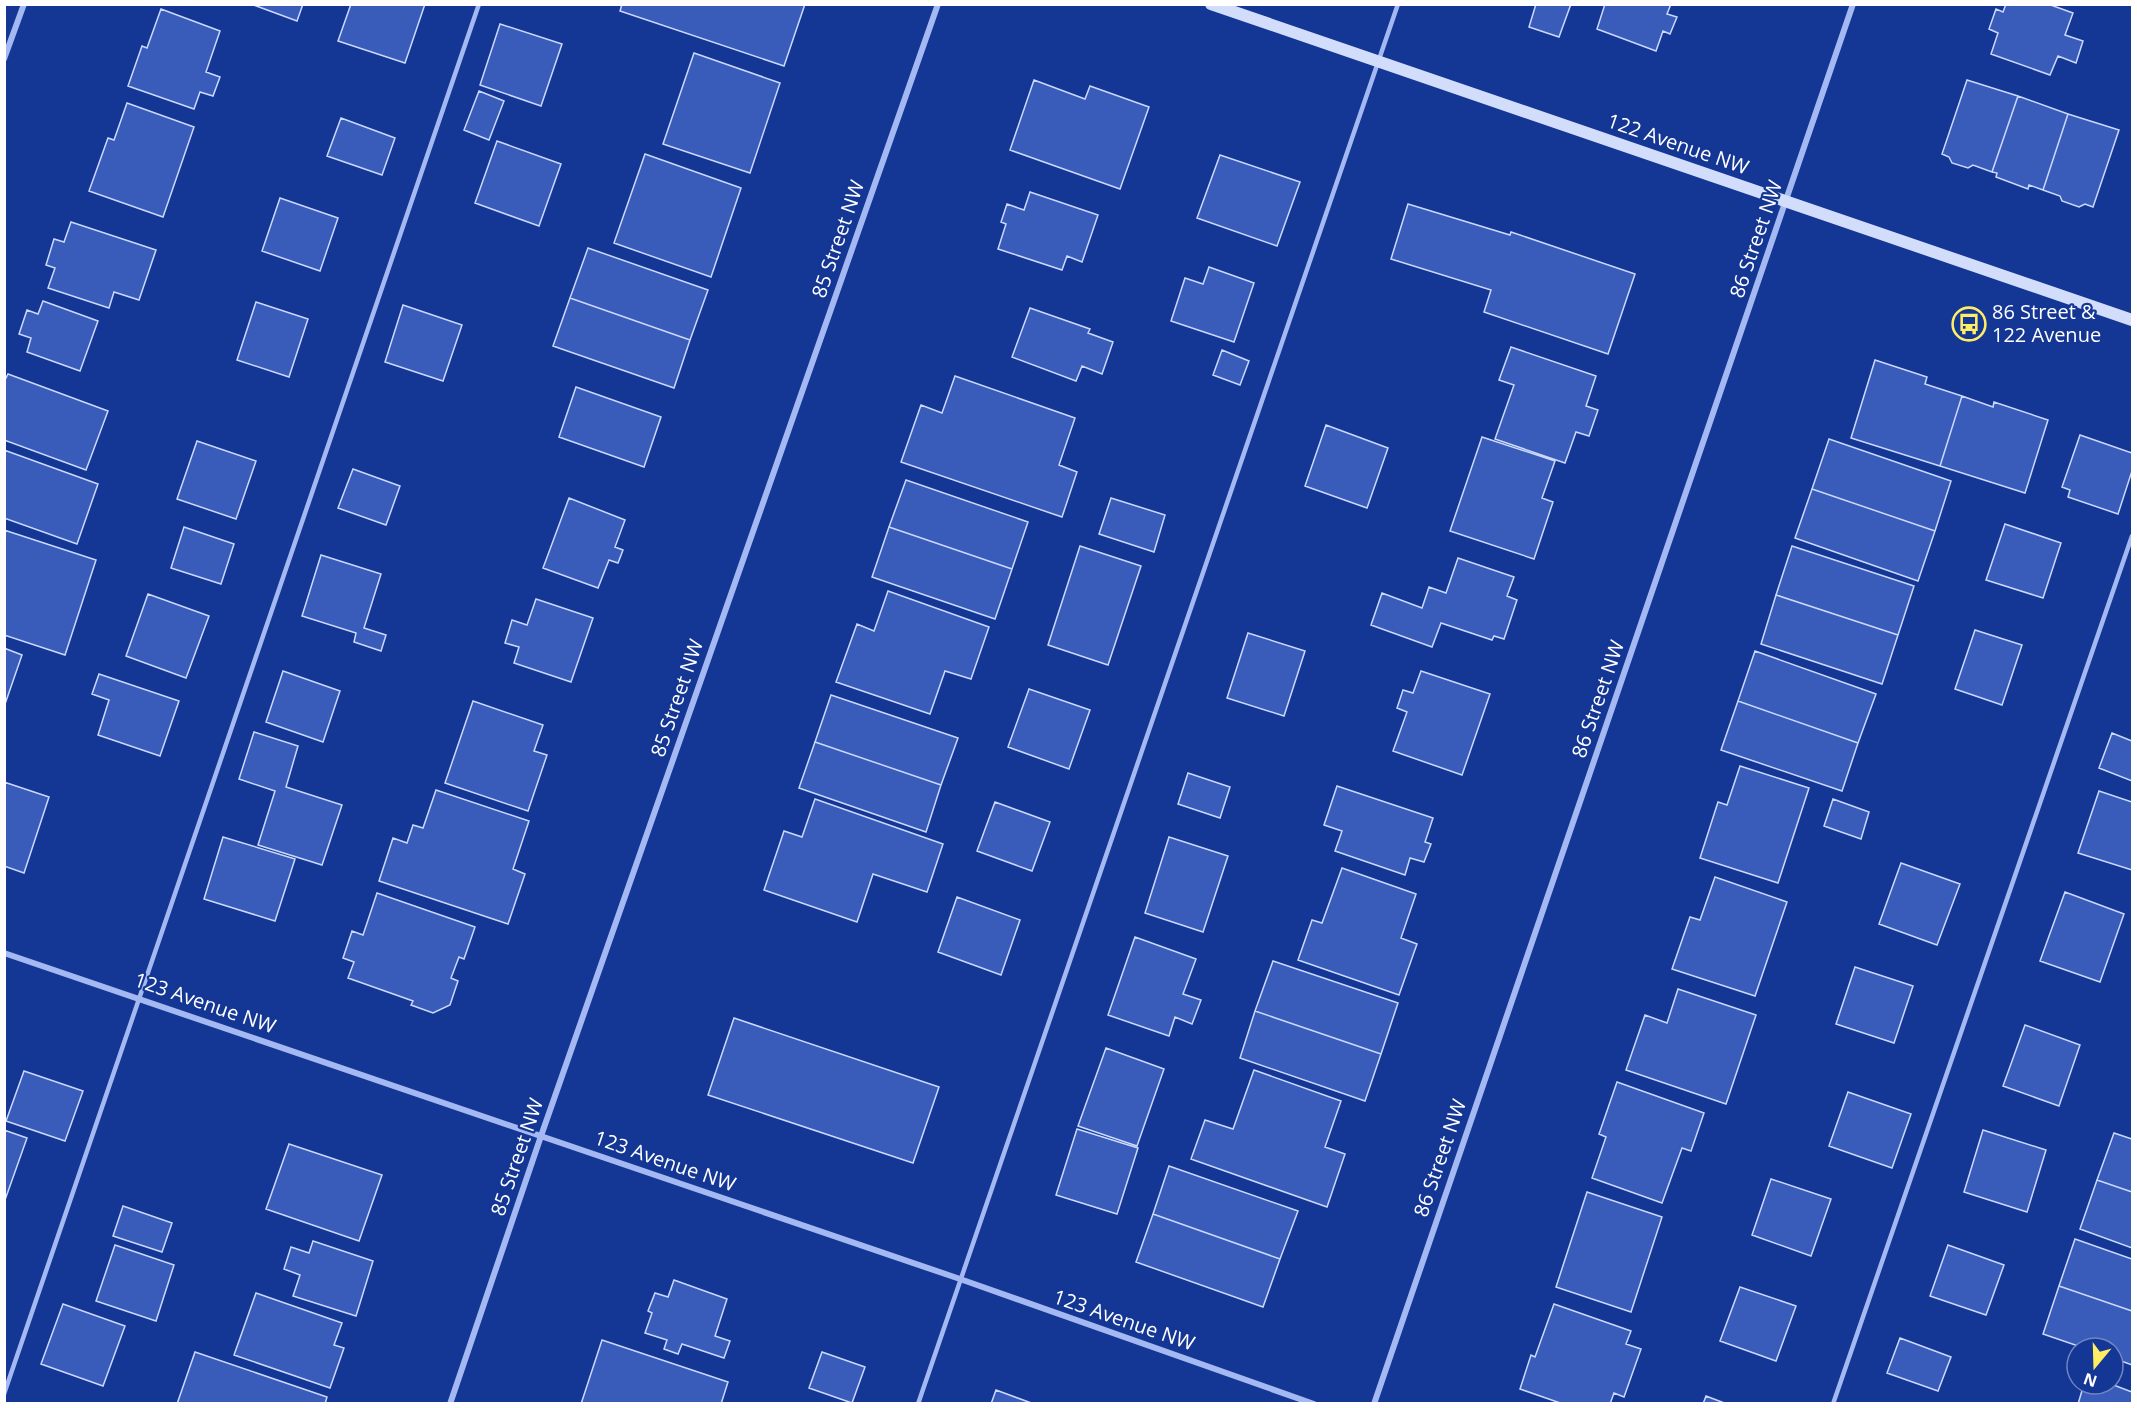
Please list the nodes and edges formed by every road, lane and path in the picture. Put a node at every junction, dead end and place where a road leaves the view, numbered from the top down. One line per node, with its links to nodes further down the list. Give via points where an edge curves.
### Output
1 (24, 4): 7 (street)
2 (478, 4): 13 (lane)
3 (938, 4): 14 (street, 85 Street NW)
4 (1211, 4): 8 (street, 122 Avenue NW)
5 (1398, 4): 8 (lane)
6 (1853, 4): 9 (street, 86 Street NW)
7 (4, 59)
8 (1378, 61): 9 (street, 122 Avenue NW); 15 (lane)
9 (1786, 202): 10 (street, 122 Avenue NW); 20 (street, 86 Street NW)
10 (2133, 320)
11 (2133, 536): 21 (lane)
12 (4, 953): 13 (street, 123 Avenue NW)
13 (141, 999): 14 (street, 123 Avenue NW); 16 (lane)
14 (541, 1136): 15 (street, 123 Avenue NW); 17 (street, 85 Street NW)
15 (960, 1279): 18 (lane); 19 (street, 123 Avenue NW)
16 (4, 1394)
17 (450, 1404)
18 (918, 1404)
19 (1314, 1404)
20 (1374, 1404)
21 (1833, 1404)

